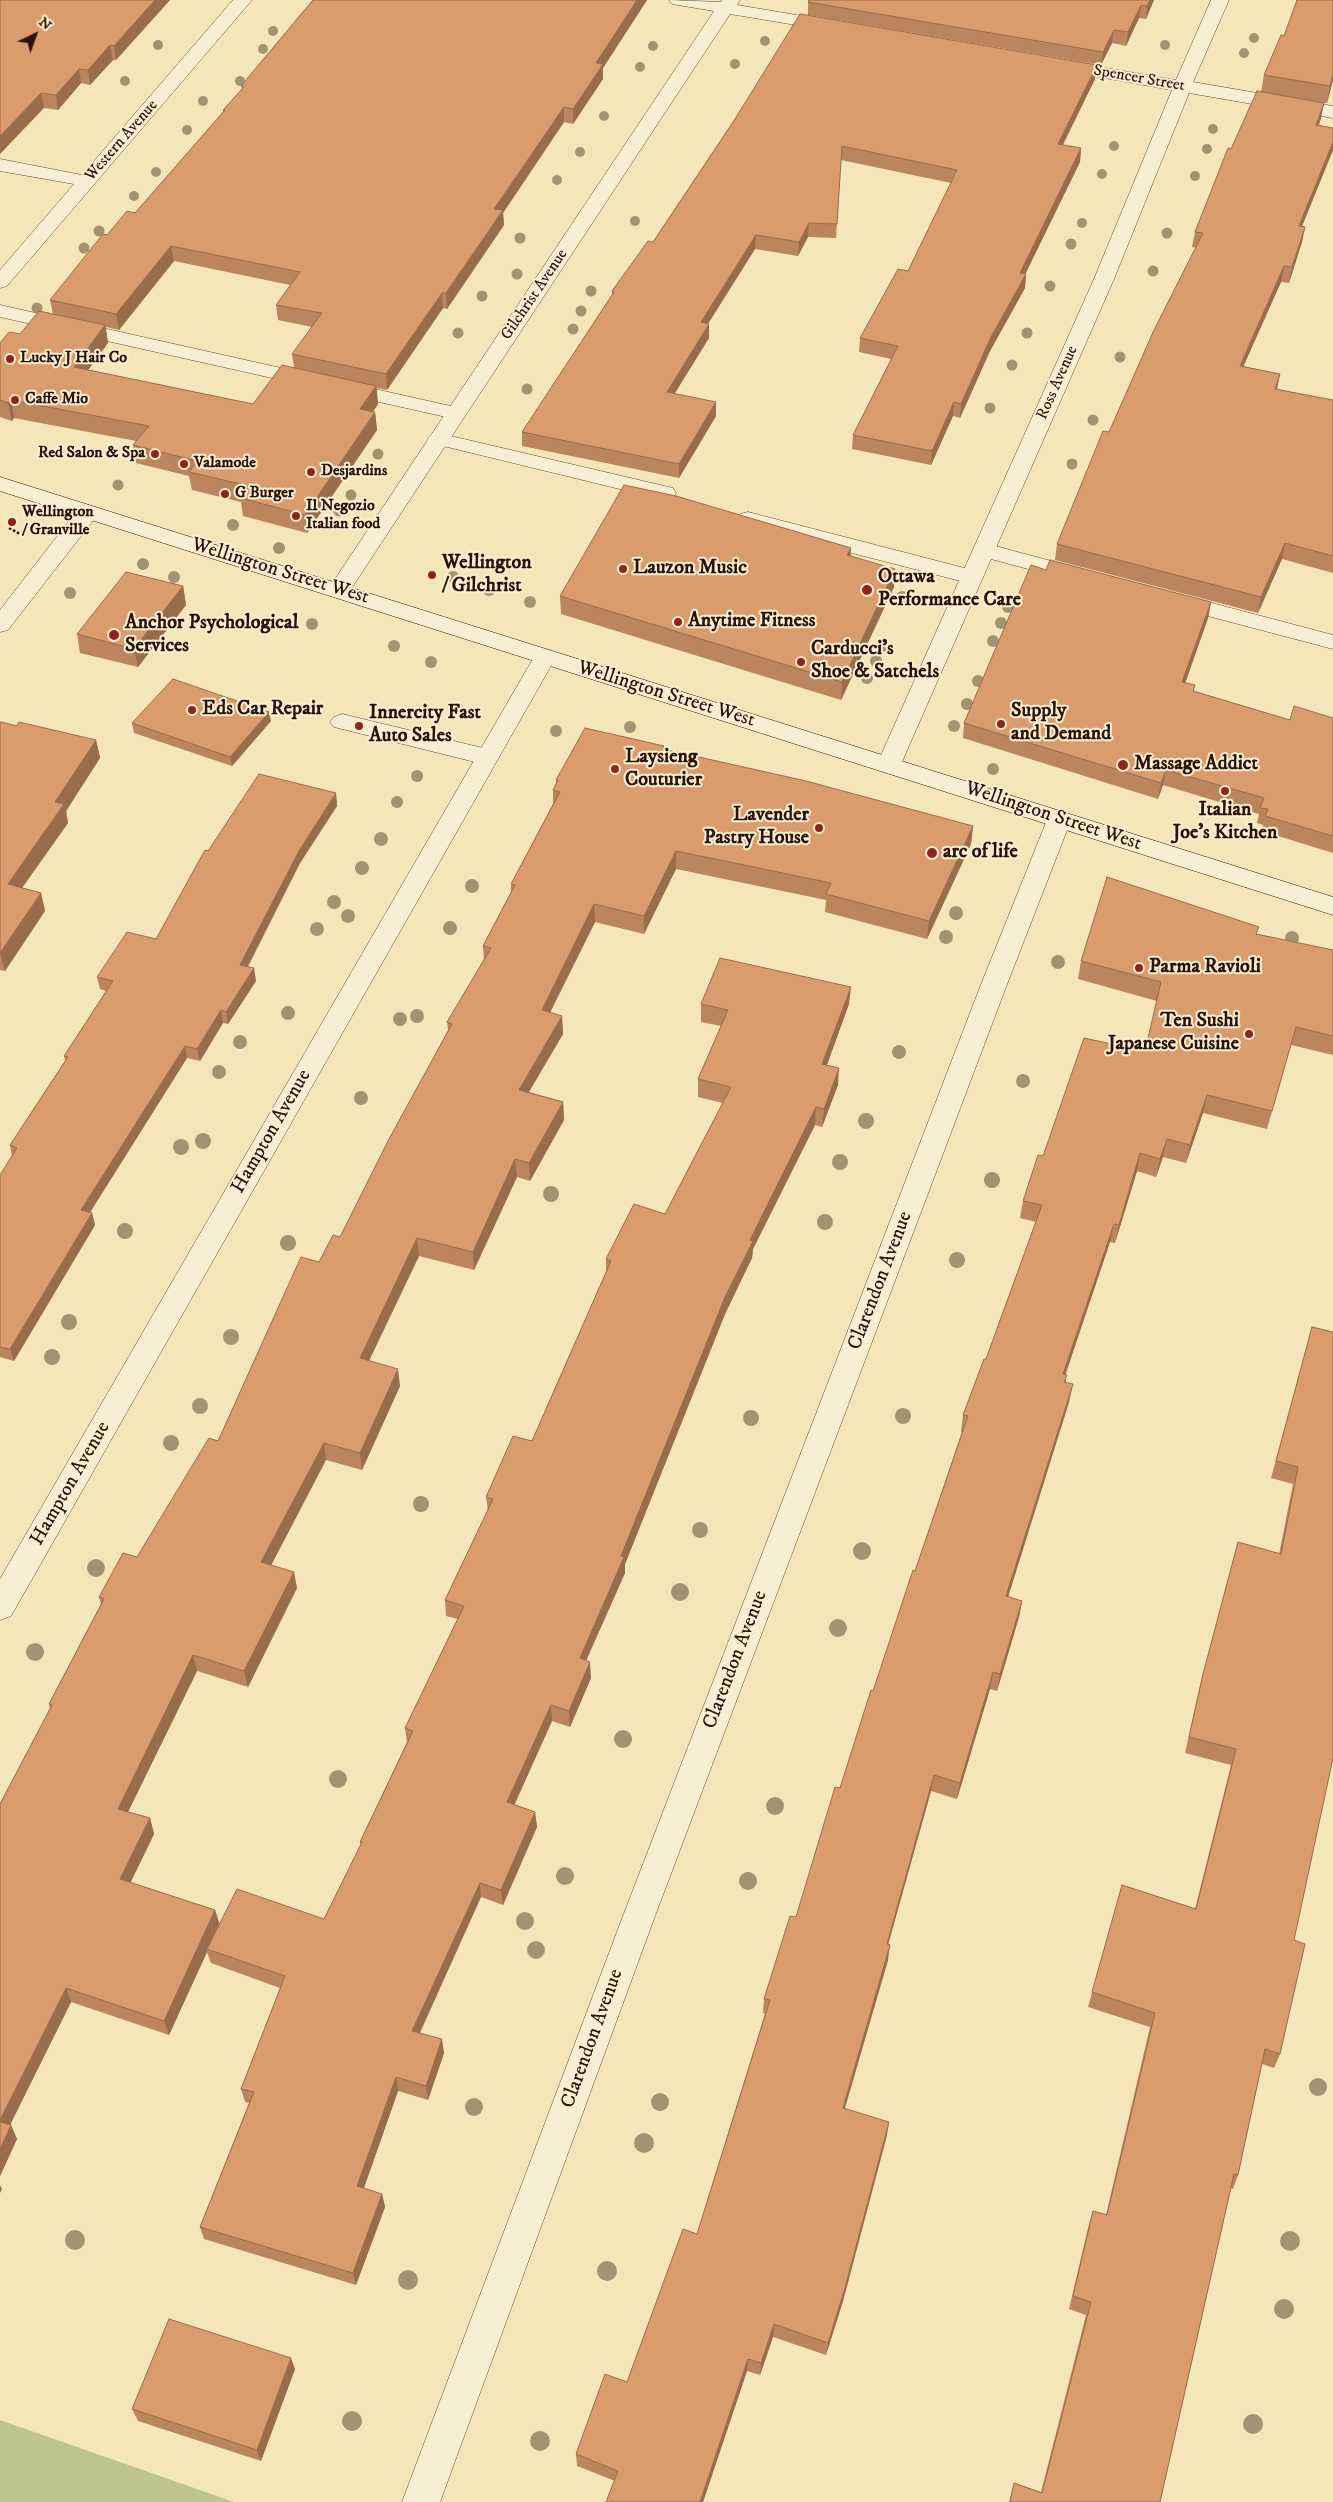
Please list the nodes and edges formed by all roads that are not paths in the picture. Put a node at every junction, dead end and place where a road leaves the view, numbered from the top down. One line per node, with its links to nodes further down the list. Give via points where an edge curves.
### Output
1 (243, 0): 10 (street, Western Avenue)
2 (678, 0): 4 (street)
3 (1220, 0): 7 (street, Ross Avenue)
4 (728, 4): 5 (street); 13 (street, Gilchrist Avenue)
5 (852, 30)
6 (1046, 63): 7 (street, Spencer Street)
7 (1182, 86): 8 (street, Spencer Street); 19 (street, Ross Avenue, via 1104,279)
8 (1333, 112)
9 (0, 164): 10 (street)
10 (86, 181): 11 (street, Western Avenue)
11 (0, 282)
12 (0, 310): 13 (street)
13 (455, 413): 14 (street, Gilchrist Avenue)
14 (438, 439): 16 (street); 22 (street, Gilchrist Avenue)
15 (0, 484): 17 (street, Wellington Street West)
16 (665, 493)
17 (88, 513): 22 (street, Wellington Street West); 24 (street)
18 (732, 515): 20 (street)
19 (984, 550): 20 (street, Ross Avenue); 21 (street)
20 (972, 577): 29 (street, Ross Avenue)
21 (1105, 582)
22 (339, 590): 26 (street, Wellington Street West)
23 (1153, 595): 25 (street)
24 (0, 626)
25 (1333, 642)
26 (544, 657): 28 (street, Hampton Avenue); 29 (street, Wellington Street West)
27 (342, 722): 28 (street)
28 (487, 757): 32 (street, Hampton Avenue)
29 (889, 764): 30 (street, Wellington Street West)
30 (1059, 820): 31 (street, Wellington Street West); 33 (street, Clarendon Avenue, via 642,1907)
31 (1333, 906)
32 (0, 1607)
33 (421, 2502)

